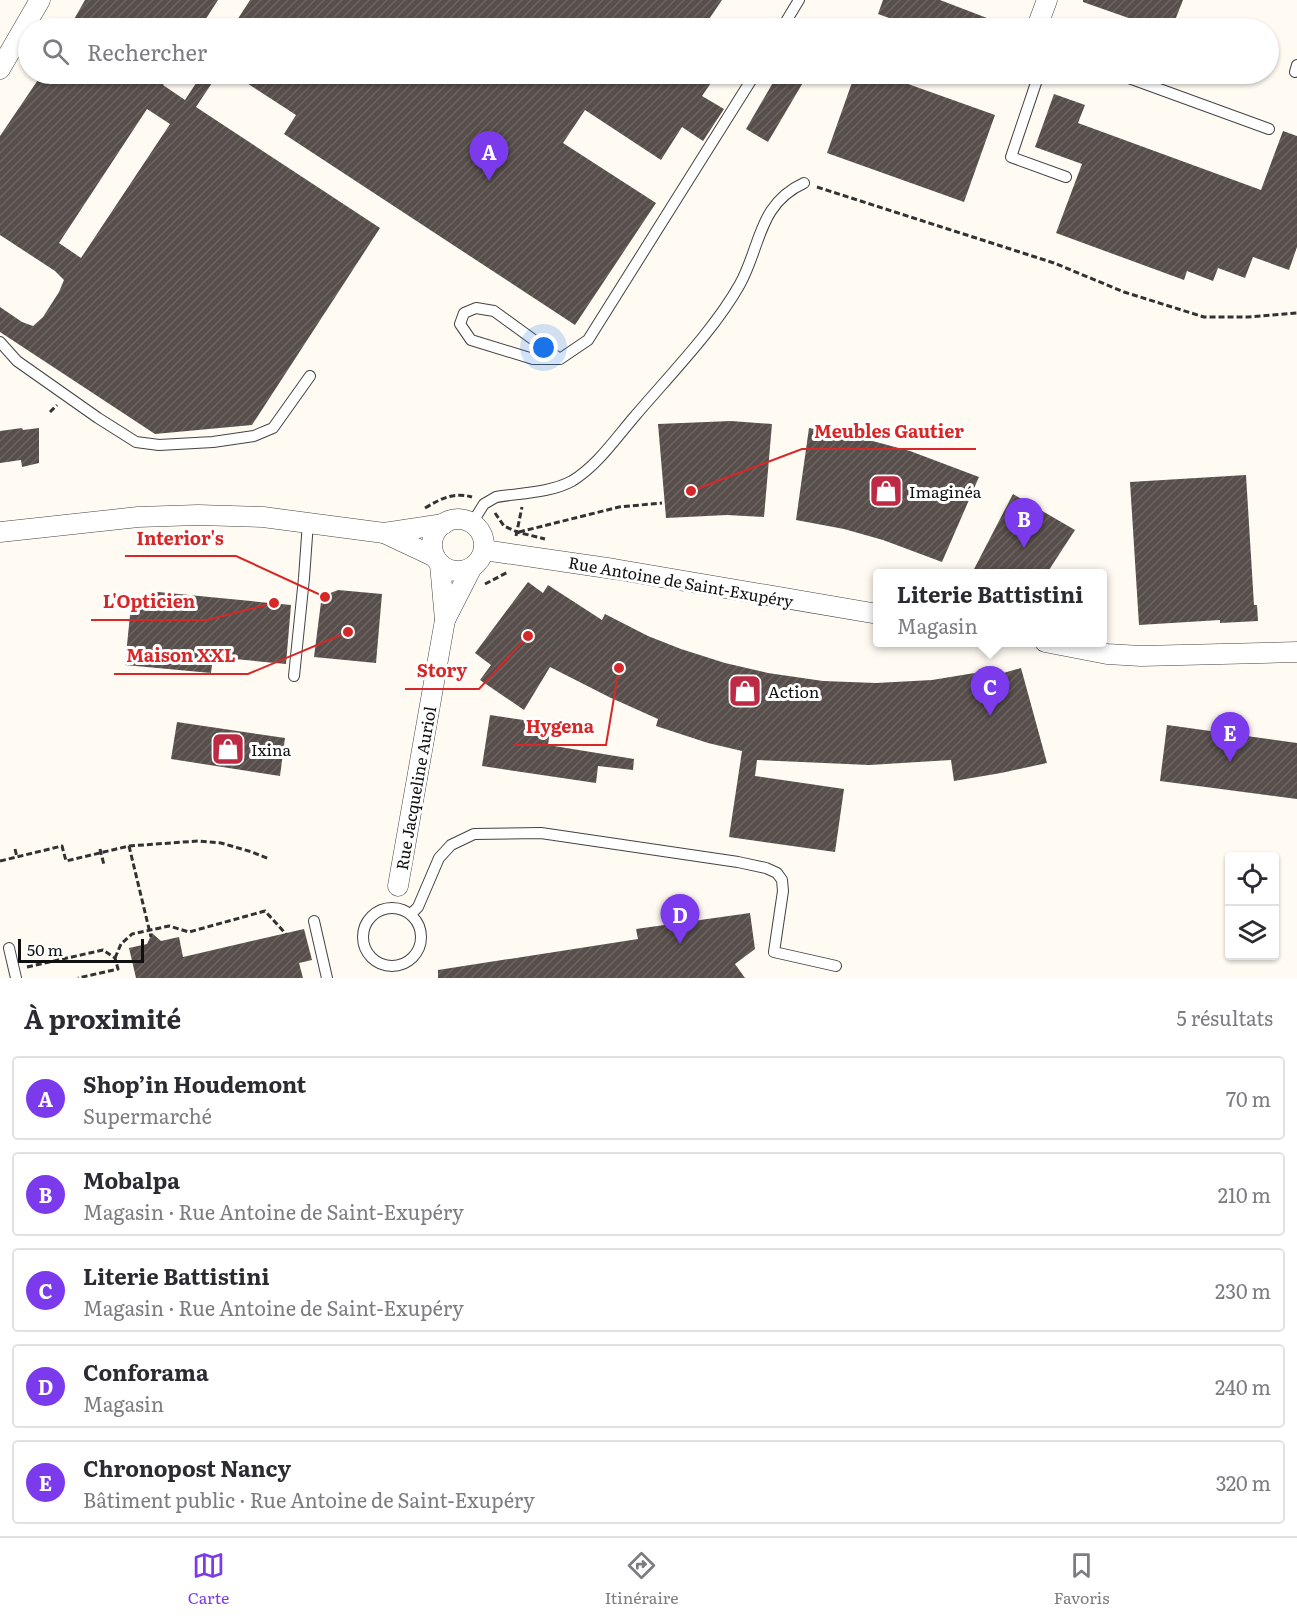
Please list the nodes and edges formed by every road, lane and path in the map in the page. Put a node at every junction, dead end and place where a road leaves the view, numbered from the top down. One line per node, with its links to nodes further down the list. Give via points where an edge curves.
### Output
1 (40, 0): 4 (street)
2 (799, 0): 5 (lane)
3 (1047, 0): 6 (street)
4 (30, 18)
5 (788, 18)
6 (1040, 18)
7 (18, 38): 8 (street)
8 (0, 69)
9 (749, 84): 17 (lane, via 588,340)
10 (1036, 84): 13 (lane, via 1011,157)
11 (1145, 84): 12 (lane)
12 (1269, 129)
13 (1066, 177)
14 (804, 183): 15 (path, via 1053,263 1124,292 1204,317); 19 (lane, via 786,192 772,211 759,232 742,280 720,315 599,458 570,482)
15 (1297, 313)
16 (0, 342): 18 (lane, via 17,361 106,423 136,442 159,445 254,436 273,428)
17 (560, 359): 17 (lane, via 533,359 471,340 460,324 464,313 476,308 494,311)
18 (310, 376)
19 (523, 493): 21 (lane, via 496,497); 27 (path)
20 (662, 503): 27 (path, via 619,507)
21 (484, 504): 22 (path, via 463,494 447,496); 25 (lane); 27 (path, via 498,514 504,526)
22 (421, 510)
23 (308, 522): 26 (street, via 198,515 138,517); 28 (street); 39 (lane)
24 (444, 524): 25 (street, via 457,519); 28 (street); 32 (street, via 434,538)
25 (472, 524): 30 (street, via 483,536)
26 (0, 532)
27 (517, 532): 29 (path); 31 (path)
28 (384, 533): 32 (street)
29 (550, 540)
30 (484, 550): 31 (street, Rue Antoine de Saint-Exupéry); 33 (street)
31 (510, 553): 34 (path, via 512,570); 35 (street, Rue Antoine de Saint-Exupéry)
32 (438, 560): 33 (street, via 449,570); 36 (street, Rue Jacqueline Auriol)
33 (472, 567): 36 (street, Rue Jacqueline Auriol)
34 (484, 584)
35 (873, 613)
36 (445, 620): 49 (street, Rue Jacqueline Auriol)
37 (1070, 647): 38 (street, via 1141,656)
38 (1297, 652)
39 (294, 676)
40 (56, 840): 42 (path)
41 (129, 846): 44 (path); 46 (path, via 156,846 178,840 221,843); 53 (path)
42 (57, 847): 44 (path, via 62,846 66,861); 45 (path)
43 (15, 849): 45 (path)
44 (101, 850): 48 (path)
45 (17, 857): 47 (path)
46 (269, 860)
47 (0, 861)
48 (104, 865)
49 (398, 886): 50 (lane); 51 (lane)
50 (382, 909): 51 (lane); 58 (lane, via 369,919 363,942 371,957)
51 (408, 912): 58 (lane, via 422,931 419,950 400,966); 59 (lane, via 418,907 439,858 451,845 474,834 570,836 738,862 777,873 783,891 774,952)
52 (314, 921): 63 (lane)
53 (149, 930): 54 (path, via 169,926 189,932 265,911); 55 (path); 57 (path, via 125,939)
54 (286, 934)
55 (151, 938)
56 (9, 948): 61 (lane)
57 (115, 958): 60 (path, via 103,950); 62 (path, via 118,969)
58 (385, 966): 64 (lane)
59 (836, 966)
60 (27, 967)
61 (16, 978)
62 (78, 978)
63 (327, 978)
64 (383, 978)

